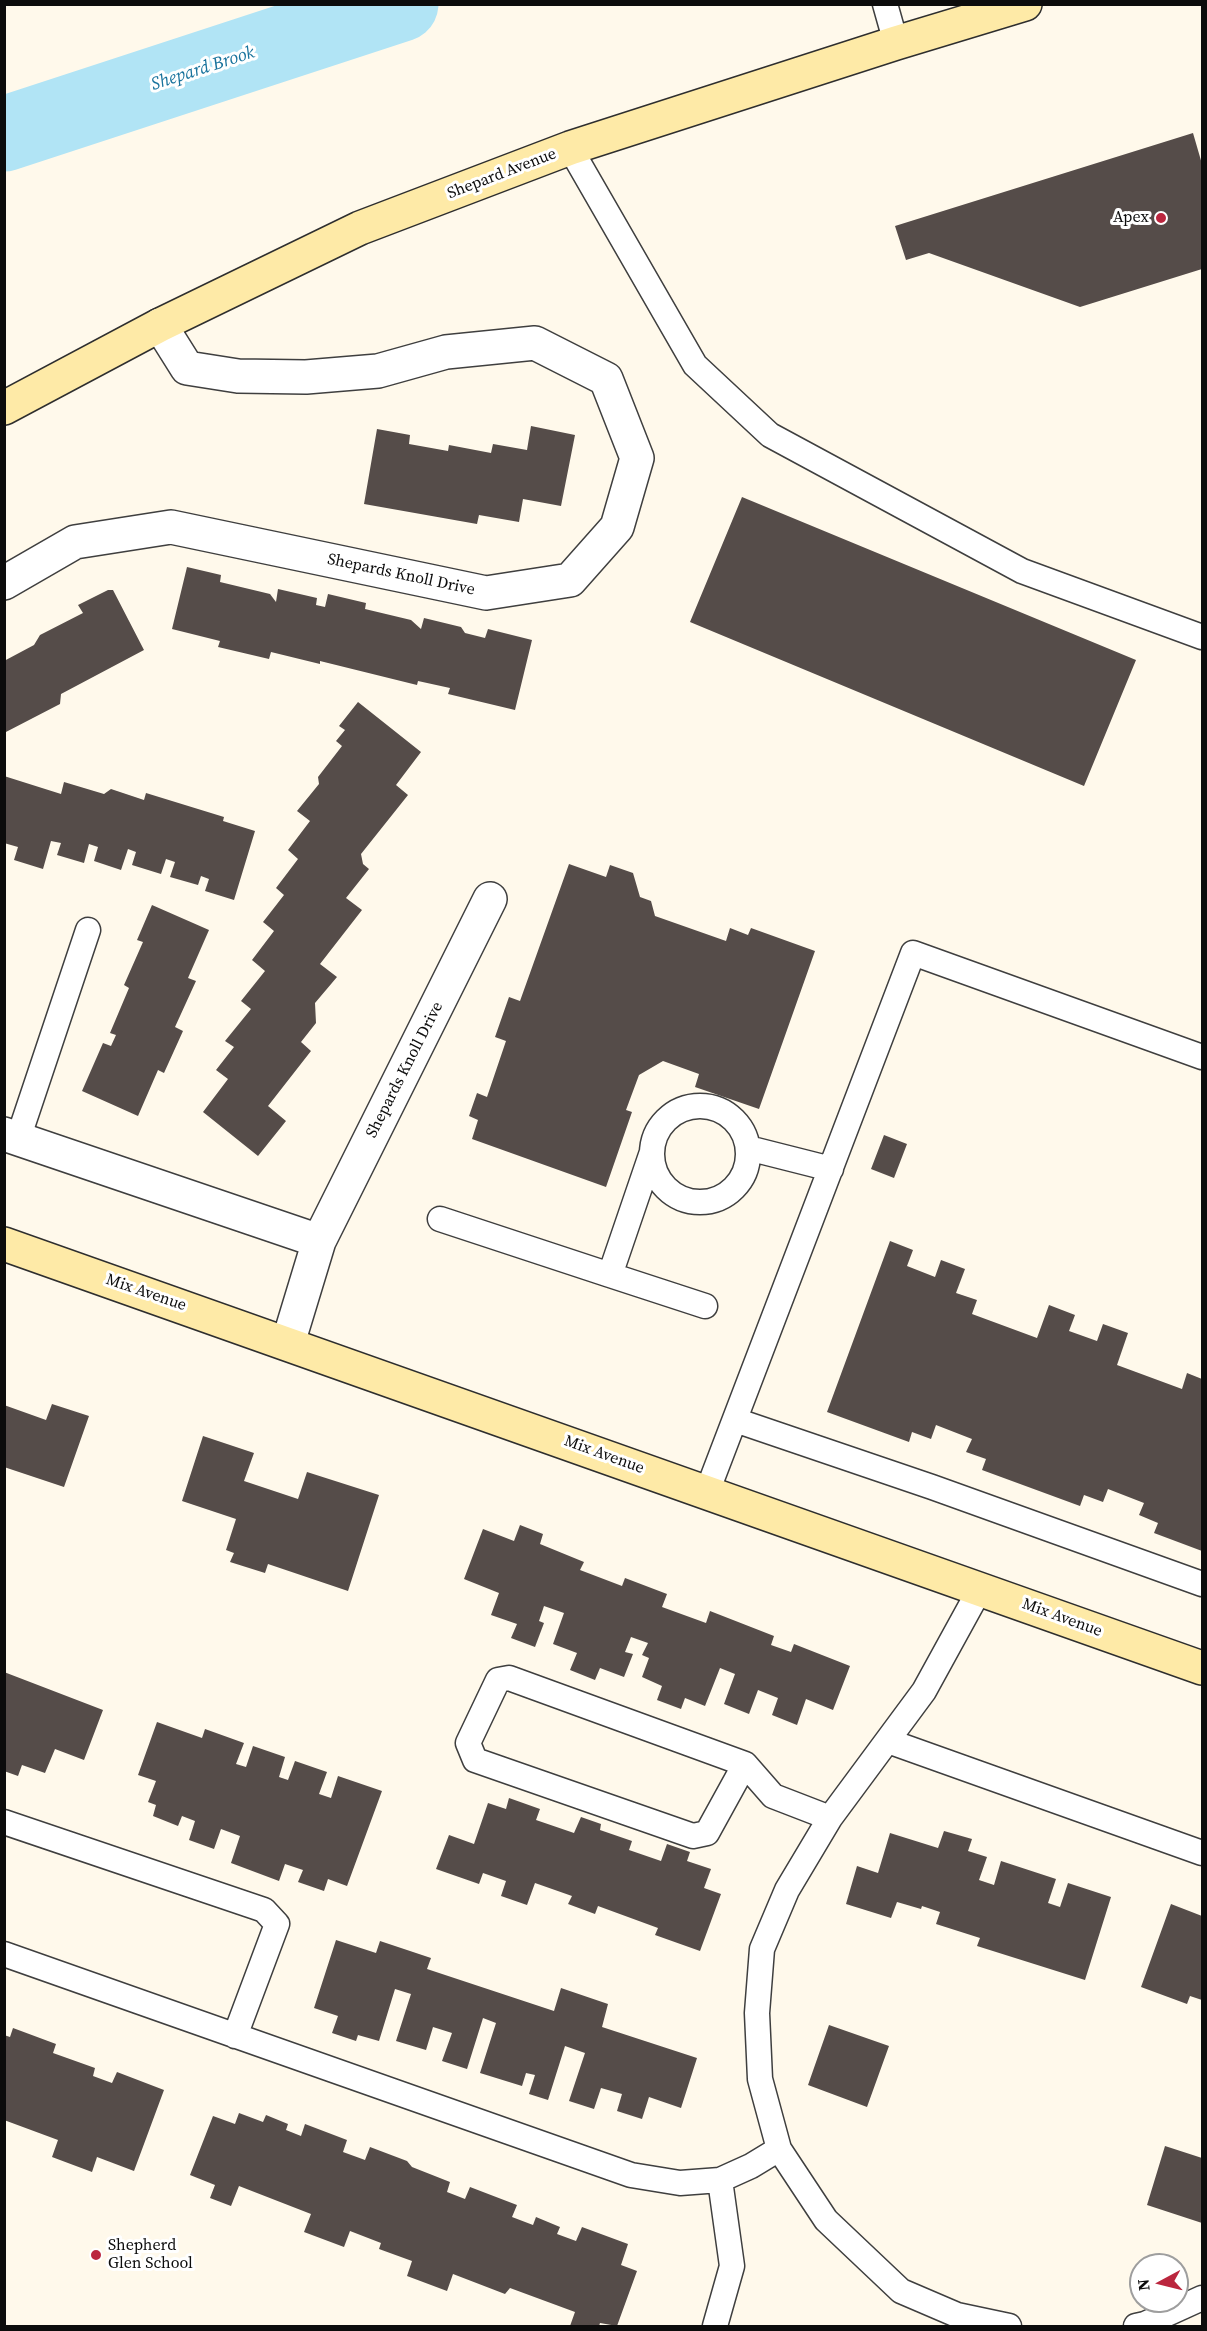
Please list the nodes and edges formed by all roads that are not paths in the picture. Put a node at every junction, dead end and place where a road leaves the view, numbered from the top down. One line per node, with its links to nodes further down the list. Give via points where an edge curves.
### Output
1 (885, 4): 3 (lane)
2 (1025, 4): 3 (street, Shepard Avenue)
3 (897, 42): 4 (street, Shepard Avenue)
4 (570, 148): 5 (street, Shepard Avenue, via 360,228); 8 (lane, via 695,365 770,435 1022,572)
5 (160, 325): 6 (street, Shepard Avenue); 7 (street, Shepards Knoll Drive, via 187,368 238,376 306,377 378,371 446,352 535,343 606,379 637,458 617,527 570,580 486,593 171,527 75,542)
6 (4, 408)
7 (4, 582)
8 (1203, 637)
9 (490, 899): 17 (street, Shepards Knoll Drive)
10 (88, 930): 12 (lane)
11 (1203, 1058): 15 (lane, via 913,953)
12 (11, 1136): 17 (street)
13 (748, 1148): 14 (lane, via 734,1120 721,1110 689,1106 663,1123); 14 (lane, via 741,1179 724,1194 703,1202 687,1200 661,1183); 15 (lane)
14 (652, 1152): 19 (lane)
15 (831, 1169): 22 (lane)
16 (440, 1219): 19 (lane)
17 (319, 1240): 21 (street, Shepards Knoll Drive)
18 (4, 1244): 21 (street, Mix Avenue)
19 (610, 1275): 20 (lane)
20 (705, 1306)
21 (288, 1342): 23 (street, Mix Avenue)
22 (735, 1420): 23 (lane); 24 (lane)
23 (708, 1492): 25 (street, Mix Avenue)
24 (1203, 1584)
25 (980, 1589): 26 (street, Mix Avenue); 27 (lane, via 924,1690)
26 (1203, 1668)
27 (888, 1741): 29 (lane); 31 (lane)
28 (745, 1764): 28 (lane, via 509,1678 498,1680 468,1743 475,1760 693,1836 707,1833); 29 (lane, via 773,1796)
29 (830, 1818): 34 (lane, via 787,1890 762,1949 757,2013 760,2079)
30 (4, 1822): 33 (lane, via 264,1910 277,1924)
31 (1203, 1853)
32 (4, 1954): 33 (lane)
33 (235, 2036): 35 (lane, via 631,2175 680,2183)
34 (779, 2149): 35 (lane); 39 (lane, via 826,2220 901,2291 957,2315)
35 (720, 2180): 38 (lane, via 732,2266)
36 (1203, 2298): 37 (lane)
37 (1171, 2320): 40 (lane)
38 (715, 2326)
39 (1010, 2326)
40 (1136, 2326)

